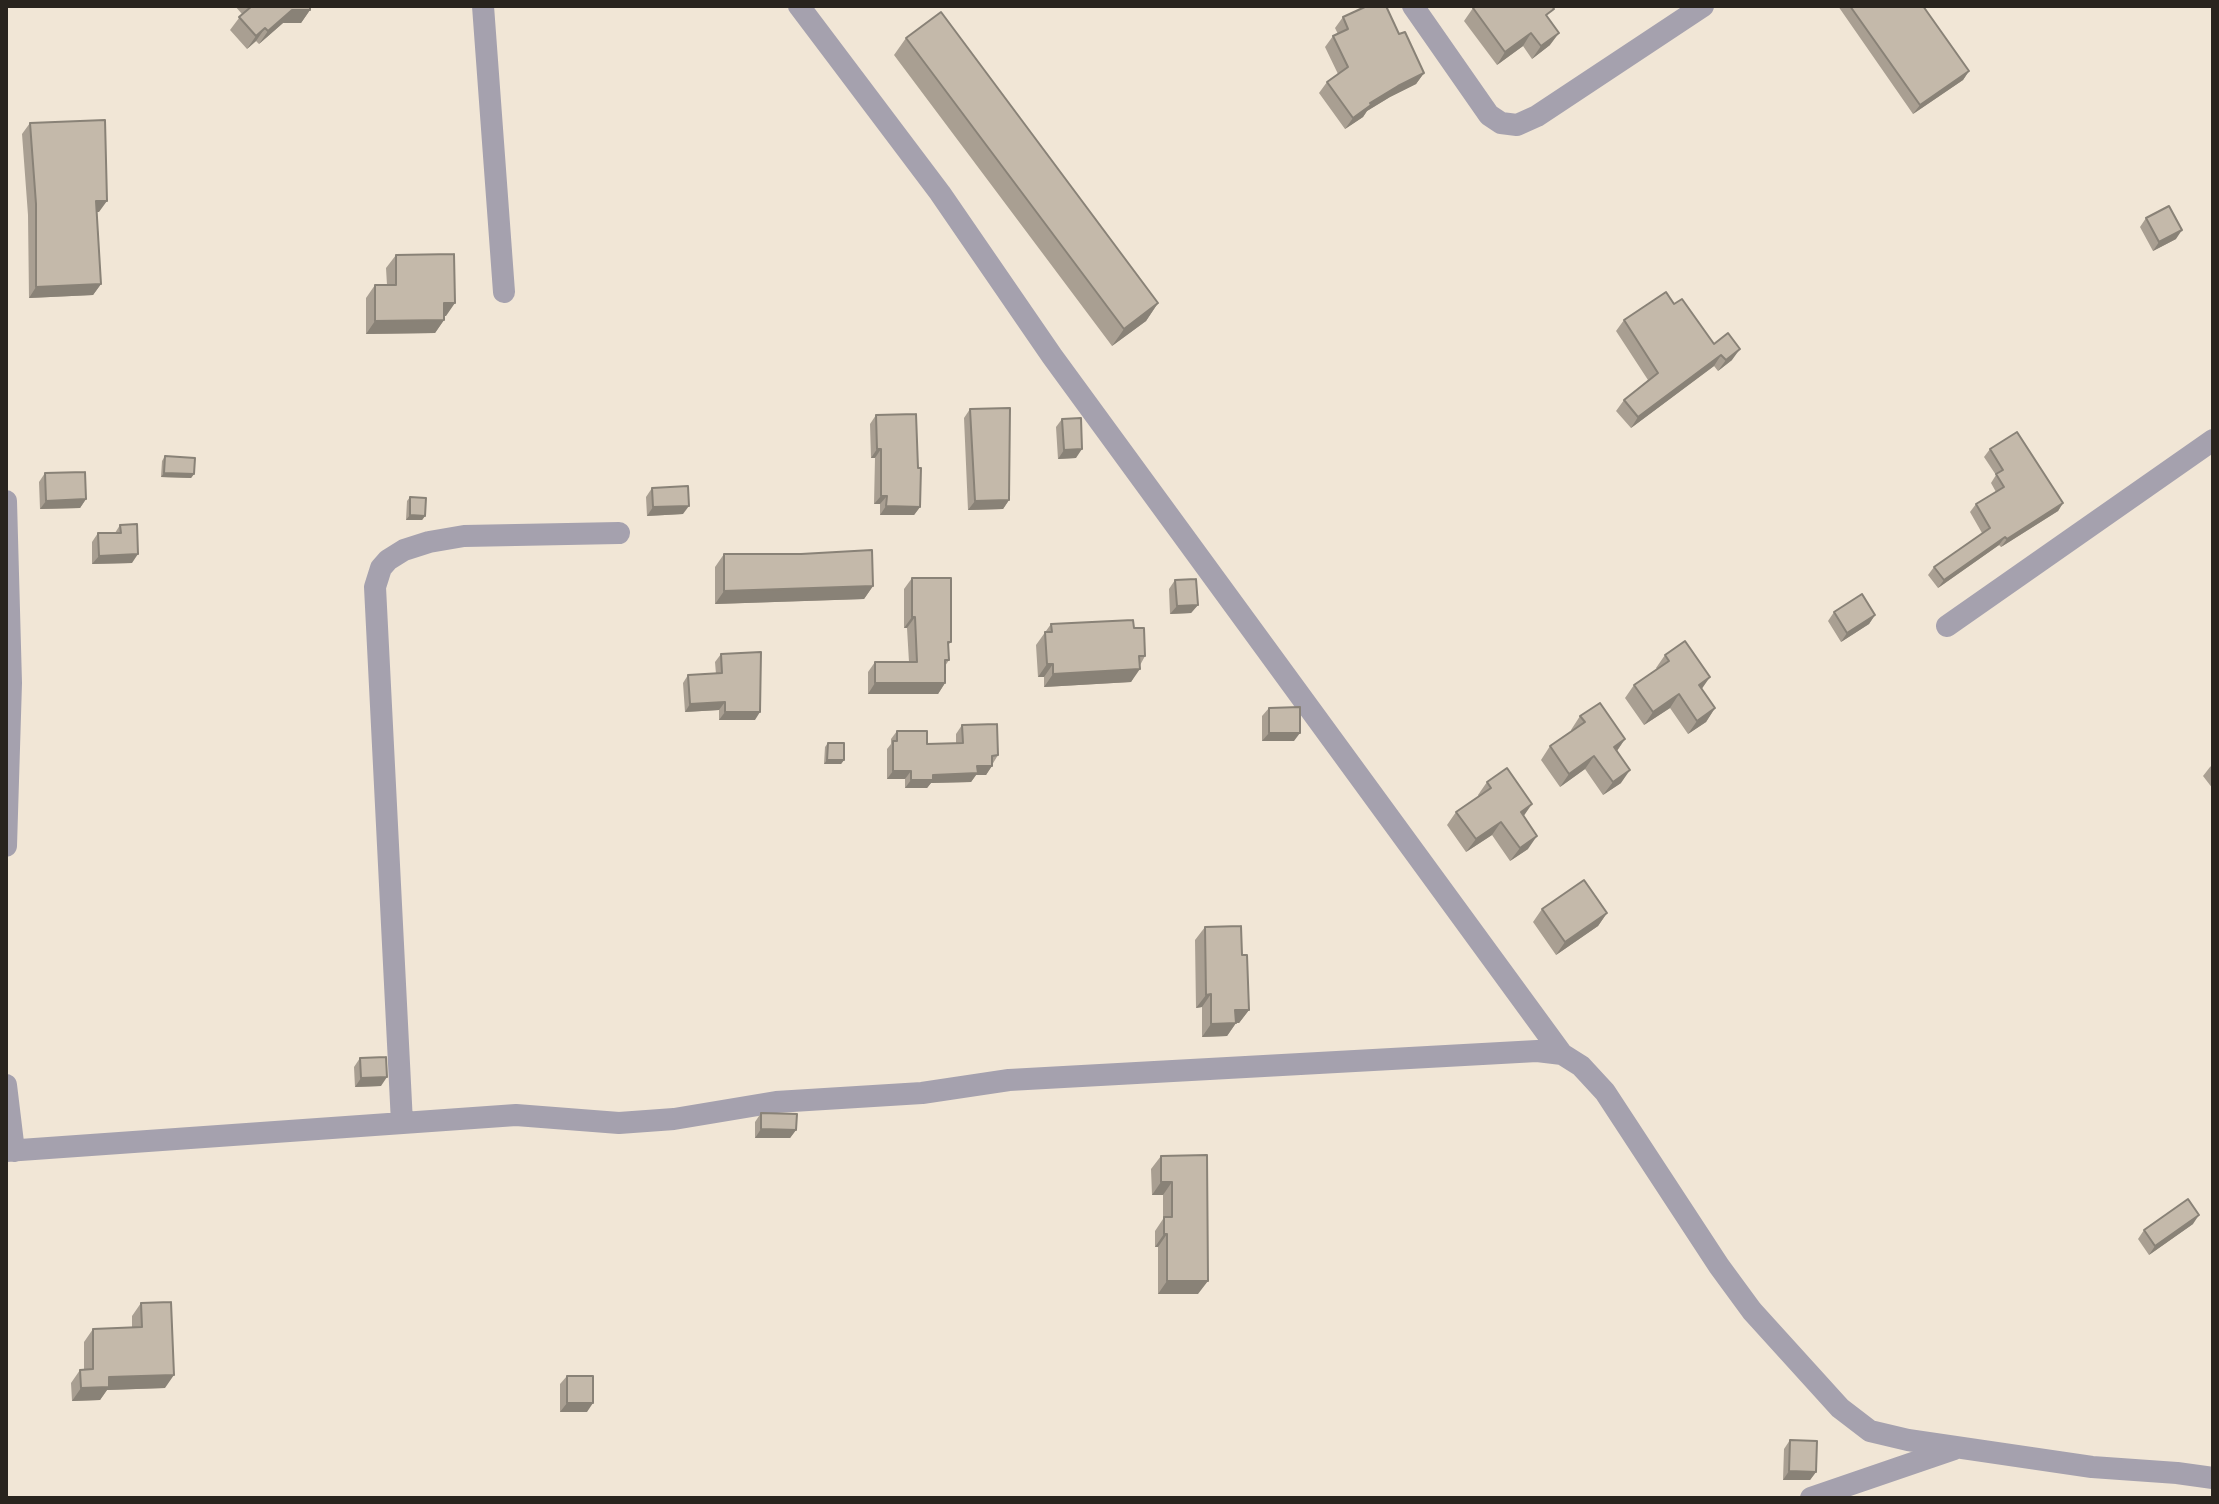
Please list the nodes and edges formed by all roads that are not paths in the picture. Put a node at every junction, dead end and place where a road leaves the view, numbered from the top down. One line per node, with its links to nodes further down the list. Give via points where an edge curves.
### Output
1 (483, 6): 5 (street)
2 (799, 6): 11 (street)
3 (1413, 6): 4 (street, via 1489,115 1517,125)
4 (1703, 6)
5 (504, 292)
6 (2213, 440): 9 (street)
7 (6, 501): 10 (street, via 11,683)
8 (619, 533): 13 (street, via 464,536 404,550 381,568 375,587)
9 (1947, 626)
10 (6, 846)
11 (1562, 1054): 13 (street, via 1537,1051 1009,1080 619,1123 516,1115); 15 (street, via 1605,1092 1752,1311 1840,1408 1870,1431)
12 (6, 1085): 14 (street)
13 (402, 1123): 14 (street)
14 (10, 1151)
15 (1959, 1447): 16 (street); 17 (street)
16 (2213, 1478)
17 (1811, 1498)

